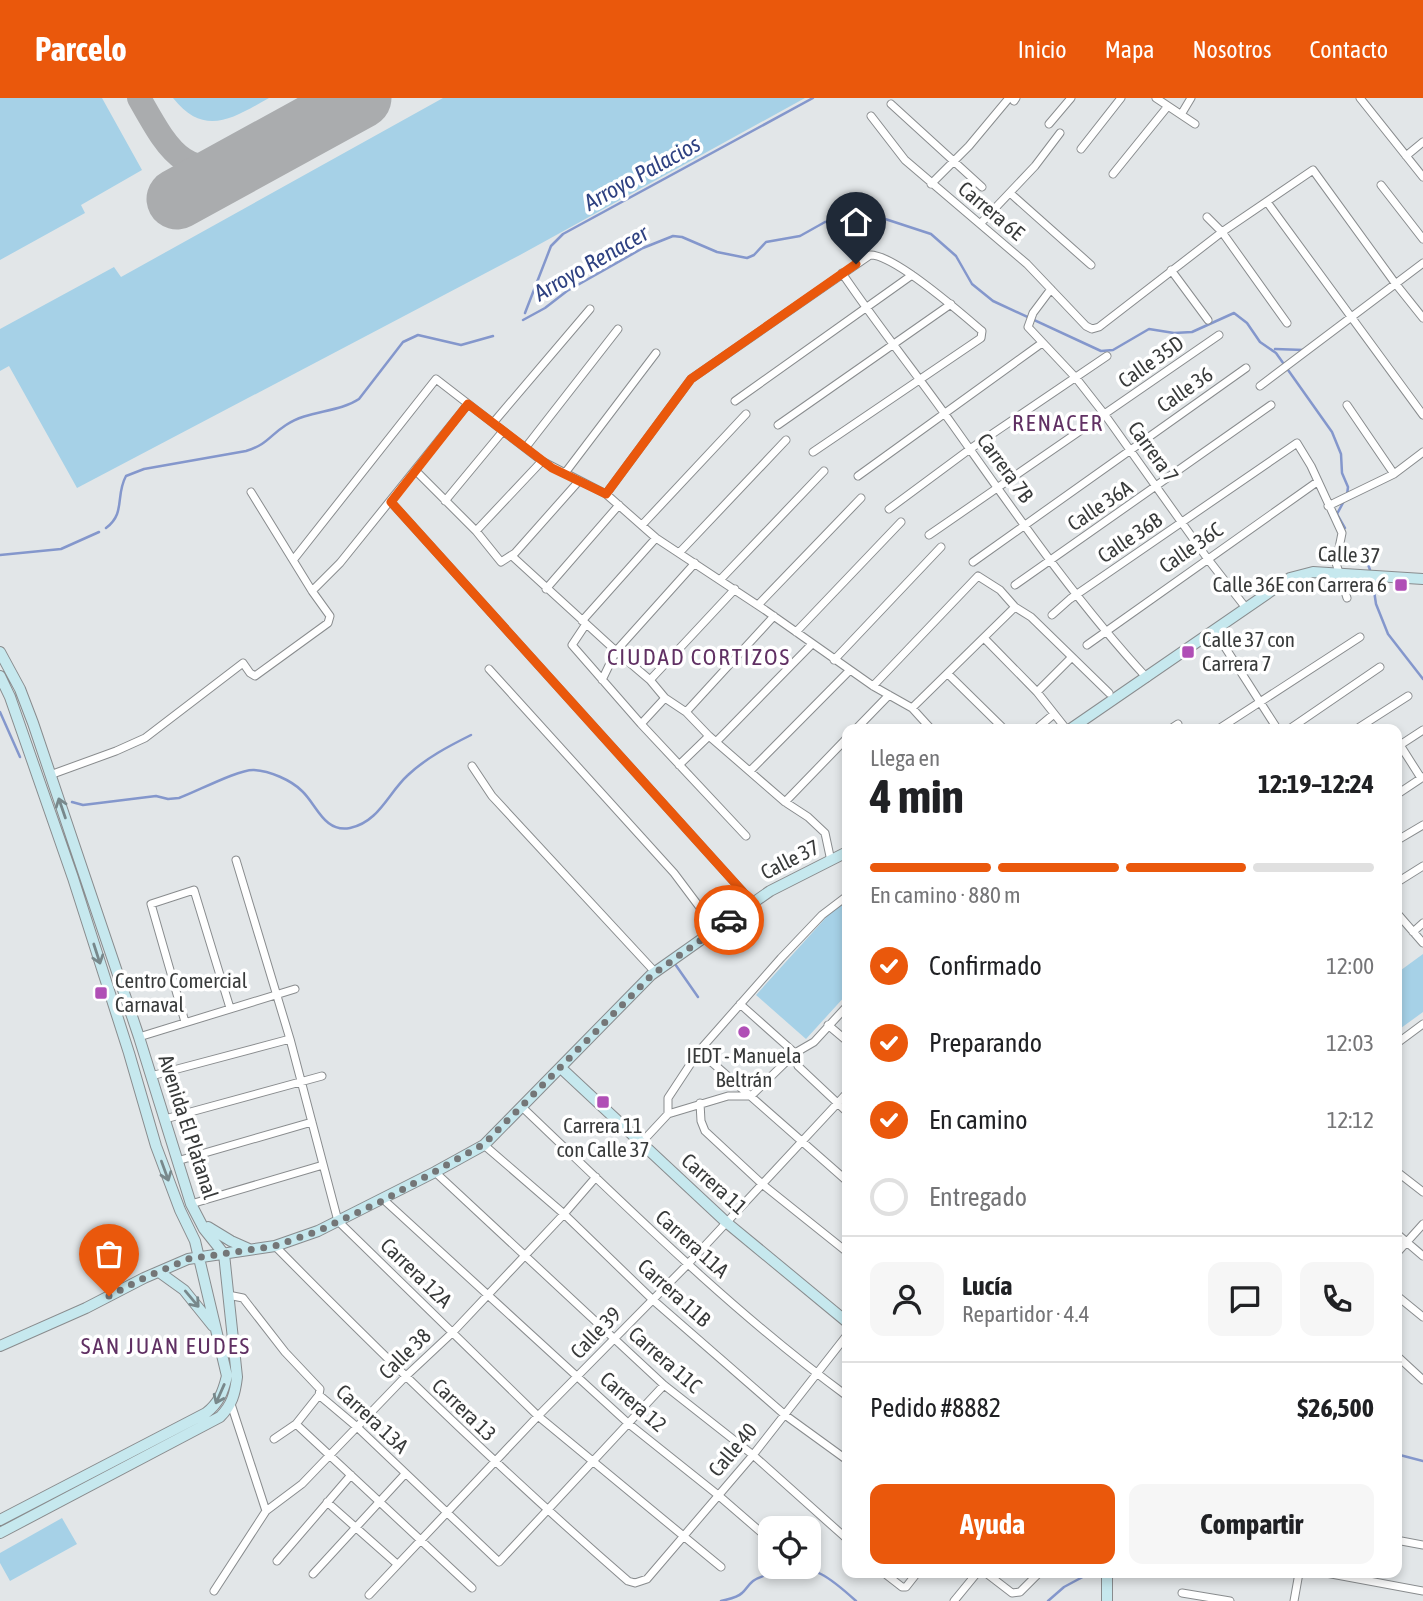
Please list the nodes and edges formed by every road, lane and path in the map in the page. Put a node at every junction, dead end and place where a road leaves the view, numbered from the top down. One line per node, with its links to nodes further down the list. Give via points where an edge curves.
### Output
1 (1071, 98): 11 (street)
2 (1121, 98): 15 (street)
3 (1156, 98): 8 (street)
4 (1191, 98): 9 (street)
5 (1360, 98): 16 (street)
6 (1013, 99): 17 (street)
7 (891, 104): 17 (street)
8 (1168, 106): 9 (street); 18 (street)
9 (1182, 113): 12 (street)
10 (871, 116): 20 (street, Carrera 6E, via 905,160)
11 (1049, 124)
12 (1195, 124)
13 (1060, 133): 23 (street)
14 (1423, 142): 16 (street)
15 (1081, 149)
16 (1406, 156): 19 (street)
17 (955, 162): 20 (street); 22 (street)
18 (1113, 174)
19 (1423, 177)
20 (932, 184): 26 (street, Carrera 6E)
21 (1381, 186): 28 (street)
22 (982, 187)
23 (1010, 193): 26 (street); 30 (street)
24 (1268, 202): 27 (street); 34 (street, via 1313,170); 39 (street)
25 (1207, 217): 27 (street)
26 (981, 223): 35 (street, Carrera 6E)
27 (1222, 232): 31 (street); 42 (street)
28 (1423, 239)
29 (1423, 263): 34 (street)
30 (1091, 265)
31 (1171, 270): 35 (street, Carrera 6E, via 1092,329); 41 (street)
32 (842, 273): 33 (street, via 874,255); 38 (street, Carrera 7B); 81 (street, via 691,379)
33 (912, 275): 36 (street); 38 (street)
34 (1395, 283): 39 (street); 40 (street)
35 (1051, 289): 45 (street, Carrera 7, via 1028,327)
36 (951, 304): 46 (street); 51 (street, via 983,335)
37 (590, 309): 61 (street)
38 (866, 309): 46 (street, Carrera 7B); 53 (street)
39 (1352, 315): 52 (street); 60 (street)
40 (1423, 318)
41 (1208, 320)
42 (1287, 323)
43 (618, 329): 65 (street)
44 (1219, 335): 59 (street, Calle 35D)
45 (1042, 342): 50 (street, Carrera 7); 58 (street)
46 (892, 344): 51 (street, Carrera 7B); 62 (street)
47 (656, 353): 73 (street)
48 (1107, 356): 50 (street)
49 (1246, 368): 67 (street, Calle 36)
50 (1076, 378): 59 (street, Carrera 7); 66 (street)
51 (920, 380): 58 (street, Carrera 7B); 68 (street)
52 (1259, 386)
53 (735, 401)
54 (468, 404): 61 (street); 71 (street); 99 (street, via 436,379)
55 (1271, 405): 79 (street, Calle 36A)
56 (1347, 405): 74 (street)
57 (746, 414): 91 (street)
58 (946, 414): 66 (street, Carrera 7B); 75 (street)
59 (1105, 415): 67 (street, Carrera 7); 78 (street, Calle 35D)
60 (1423, 415)
61 (493, 424): 63 (street)
62 (778, 425)
63 (503, 431): 65 (street); 83 (street)
64 (786, 440): 96 (street)
65 (526, 447): 70 (street)
66 (970, 449): 78 (street, Carrera 7B); 87 (street)
67 (1130, 450): 79 (street, Carrera 7); 90 (street, Calle 36)
68 (813, 452)
69 (1423, 452): 74 (street)
70 (542, 461): 73 (street); 92 (street)
71 (416, 471): 83 (street); 84 (street)
72 (824, 471): 105 (street)
73 (565, 473): 76 (street)
74 (1394, 474): 86 (street)
75 (858, 476)
76 (578, 482): 81 (street); 97 (street)
77 (1317, 482): 86 (street); 89 (street, Calle 36B, via 1297,443); 98 (street, Calle 36C)
78 (997, 487): 90 (street, Carrera 7B); 93 (street, Calle 35D)
79 (1157, 487): 89 (street, Carrera 7); 100 (street, Calle 36A)
80 (251, 492): 99 (street)
81 (606, 494): 85 (street)
82 (861, 498): 112 (street)
83 (445, 501): 92 (street)
84 (391, 502): 109 (street); 182 (street)
85 (619, 505): 91 (street); 107 (street)
86 (1328, 506): 103 (street, via 1342,533)
87 (889, 509)
88 (901, 522): 119 (street)
89 (1183, 523): 98 (street, Carrera 7); 110 (street, Calle 36B)
90 (1024, 524): 100 (street, Carrera 7B); 101 (street, Calle 36)
91 (642, 525): 94 (street)
92 (476, 531): 97 (street, via 501,562)
93 (929, 535)
94 (656, 538): 96 (street); 117 (street)
95 (941, 547): 128 (street)
96 (679, 553): 102 (street)
97 (512, 555): 107 (street)
98 (1207, 558): 114 (street, Carrera 7); 120 (street, Calle 36C)
99 (294, 559): 109 (street)
100 (1049, 561): 106 (street, Calle 36A); 110 (street, Carrera 7B)
101 (973, 562)
102 (695, 563): 105 (street); 126 (street)
103 (1338, 573): 104 (main road, Calle 37); 111 (street); 114 (main road, Calle 37, via 1313,572 1290,578)
104 (1423, 579)
105 (720, 580): 108 (street)
106 (1015, 585)
107 (546, 589): 117 (street)
108 (735, 589): 112 (street); 136 (street)
109 (312, 591): 167 (street, via 331,619 255,676 243,663 145,738)
110 (1075, 595): 115 (street, Calle 36B); 120 (street, Carrera 7B)
111 (1347, 598)
112 (758, 605): 116 (street)
113 (1015, 607): 122 (street); 127 (street); 137 (street, via 978,576)
114 (1246, 608): 118 (main road, Calle 37)
115 (1052, 615)
116 (774, 616): 119 (street); 145 (street)
117 (584, 622): 126 (street); 135 (street, via 572,645)
118 (1214, 630): 134 (main road, Calle 37); 143 (street)
119 (796, 632): 123 (street)
120 (1104, 632): 124 (street, Calle 36C); 134 (street, Carrera 7B)
121 (1360, 637): 143 (street)
122 (984, 638): 132 (street); 138 (street)
123 (812, 645): 128 (street); 160 (street)
124 (1087, 645)
125 (0, 652): 167 (main road, Avenida El Platanal, via 20,689)
126 (616, 652): 135 (street); 136 (street)
127 (1072, 657): 138 (street); 139 (street)
128 (834, 660): 131 (street)
129 (1380, 667): 156 (street)
130 (489, 669): 185 (street, via 674,873)
131 (850, 670): 137 (street); 166 (street)
132 (948, 674): 144 (street); 150 (street)
133 (0, 676): 180 (main road)
134 (1147, 678): 153 (main road, Calle 37)
135 (602, 680): 147 (street)
136 (650, 680): 142 (street)
137 (873, 686): 140 (street)
138 (1037, 692): 146 (street)
139 (1108, 693)
140 (889, 695): 144 (street); 148 (street)
141 (1408, 696): 157 (street)
142 (665, 698): 145 (street); 147 (street)
143 (1260, 701): 154 (street); 155 (street)
144 (912, 708): 149 (street)
145 (686, 712): 159 (street)
146 (1054, 713): 151 (street); 152 (street)
147 (641, 724): 164 (street)
148 (861, 724)
149 (925, 724)
150 (999, 724)
151 (1042, 724)
152 (1063, 724)
153 (1077, 724)
154 (1226, 724)
155 (1274, 724)
156 (1297, 724)
157 (1364, 724)
158 (1423, 730): 162 (street)
159 (709, 736): 160 (street); 164 (street)
160 (717, 741): 166 (street)
161 (842, 743): 170 (street)
162 (1402, 743)
163 (1402, 751): 168 (street)
164 (679, 765): 172 (street)
165 (472, 766): 188 (street, via 492,796)
166 (750, 771): 170 (street)
167 (50, 775): 178 (main road, Avenida El Platanal, one-way to 167)
168 (1422, 778): 169 (street)
169 (1402, 791)
170 (785, 802): 176 (street, via 825,833)
171 (1423, 825): 173 (street)
172 (746, 836)
173 (1402, 837)
174 (842, 855): 176 (main road, Calle 37)
175 (236, 860): 190 (street)
176 (831, 861): 182 (main road, Calle 37)
177 (1423, 866): 179 (street)
178 (84, 873): 180 (main road); 197 (main road, Avenida El Platanal)
179 (1402, 879)
180 (74, 883): 243 (main road, Avenida El Platanal, one-way to 243, via 156,1146)
181 (842, 900): 191 (street, via 822,915)
182 (753, 903): 185 (main road, Calle 37)
183 (1402, 919): 186 (street)
184 (1423, 923): 186 (street)
185 (716, 929): 188 (main road, Calle 37)
186 (1413, 932): 187 (street)
187 (1423, 943)
188 (655, 972): 203 (main road, Calle 37)
189 (295, 989): 190 (street)
190 (277, 995): 192 (street); 199 (street)
191 (740, 1004): 201 (street); 202 (street)
192 (230, 1008): 194 (street); 194 (street, via 194,890 151,904)
193 (842, 1011): 196 (street)
194 (185, 1022): 197 (street)
195 (1423, 1024): 200 (street)
196 (828, 1025): 198 (street); 202 (street, via 814,1042)
197 (139, 1037): 204 (main road, Avenida El Platanal)
198 (842, 1037)
199 (290, 1039): 204 (street); 206 (street)
200 (1402, 1040)
201 (699, 1051): 207 (street); 213 (street, via 668,1098)
202 (795, 1053): 207 (street); 210 (street, via 798,1066)
203 (561, 1068): 211 (main road, Calle 37); 217 (main road, Carrera 11)
204 (152, 1076): 214 (main road, Avenida El Platanal)
205 (322, 1076): 206 (street)
206 (302, 1081): 214 (street); 215 (street)
207 (751, 1096): 209 (street); 216 (street)
208 (842, 1098): 210 (street, Calle 39)
209 (700, 1103): 213 (street); 225 (street, via 705,1131)
210 (837, 1103): 212 (street); 216 (street, Calle 39)
211 (522, 1107): 218 (main road, Calle 37); 223 (street, Carrera 11A)
212 (842, 1108)
213 (668, 1114): 217 (street)
214 (164, 1119): 219 (main road, Avenida El Platanal)
215 (312, 1122): 219 (street); 220 (street)
216 (801, 1141): 224 (street); 225 (street, Calle 39)
217 (641, 1143): 232 (main road, Carrera 11)
218 (484, 1144): 221 (main road, Calle 37); 229 (street, Carrera 11B)
219 (177, 1161): 228 (main road, Avenida El Platanal)
220 (323, 1165): 228 (street); 231 (street)
221 (435, 1172): 227 (main road, Calle 37); 241 (street, Carrera 11C)
222 (1402, 1176): 226 (street)
223 (596, 1177): 229 (street, Calle 38); 244 (street, Carrera 11A)
224 (842, 1177)
225 (762, 1184): 232 (street, Calle 39); 238 (street)
226 (1423, 1192)
227 (384, 1200): 231 (main road, Calle 37); 246 (street, Carrera 12)
228 (191, 1204): 230 (main road, Avenida El Platanal)
229 (564, 1214): 241 (street, Calle 38); 248 (street, Carrera 11B)
230 (198, 1219): 239 (main road, via 222,1237); 240 (main road, Avenida El Platanal)
231 (338, 1222): 236 (main road, Calle 37); 253 (street, Carrera 12A)
232 (726, 1222): 244 (street, Calle 39); 251 (main road, Carrera 11)
233 (1423, 1224): 235 (street)
234 (1402, 1238): 235 (street)
235 (1407, 1242): 237 (street); 242 (street)
236 (275, 1246): 239 (main road, Calle 37); 259 (street, Carrera 13)
237 (1402, 1247)
238 (842, 1248)
239 (252, 1250): 240 (main road, Calle 37)
240 (224, 1254): 243 (main road, Calle 37); 247 (main road, Avenida El Platanal)
241 (525, 1254): 246 (street, Calle 38); 254 (street, Carrera 11C)
242 (1423, 1256)
243 (198, 1257): 245 (main road); 252 (main road, Avenida El Platanal)
244 (687, 1265): 248 (street, Calle 39); 258 (street, Carrera 11A)
245 (159, 1272): 252 (main road, one-way to 252, via 184,1290); 256 (main road)
246 (487, 1294): 253 (street, Calle 38); 260 (street, Carrera 12)
247 (229, 1295): 264 (street, Carrera 13A, via 243,1298 254,1310 320,1389); 265 (main road, Avenida El Platanal, via 237,1377)
248 (653, 1300): 254 (street, Calle 39); 266 (street, Carrera 11B)
249 (1402, 1300): 250 (street)
250 (1423, 1317)
251 (842, 1318)
252 (218, 1333): 285 (main road, Avenida El Platanal, one-way to 285, via 227,1376 215,1406)
253 (452, 1333): 259 (street, Calle 38); 267 (street, Carrera 12A)
254 (614, 1339): 260 (street, Calle 39); 262 (street, Carrera 11C)
255 (842, 1342): 258 (street, Calle 40)
256 (0, 1346)
257 (1402, 1361): 261 (street)
258 (817, 1374): 263 (street, Carrera 11A); 266 (street, Calle 40)
259 (405, 1377): 270 (street, Calle 38); 276 (street, Carrera 13)
260 (578, 1378): 267 (street, Calle 39); 269 (street, Carrera 12)
261 (1423, 1380)
262 (664, 1385): 269 (street); 273 (street, Carrera 11C)
263 (842, 1392)
264 (319, 1395): 268 (street); 270 (street, Carrera 13A)
265 (231, 1404): 282 (street); 288 (main road, via 220,1417)
266 (785, 1415): 273 (street, Calle 40); 274 (street, Carrera 11B)
267 (538, 1416): 275 (street, Carrera 12A); 276 (street, Calle 39)
268 (296, 1424): 271 (street); 272 (street)
269 (629, 1424): 275 (street); 279 (street, Carrera 12)
270 (357, 1427): 272 (street, Calle 38); 277 (street, Carrera 13A)
271 (274, 1439)
272 (329, 1455): 278 (street); 282 (street, Calle 38)
273 (753, 1455): 279 (street, Calle 40); 289 (street, Carrera 11C)
274 (842, 1456)
275 (594, 1461): 283 (street); 290 (street, Carrera 12A)
276 (496, 1464): 283 (street, Carrera 13); 284 (street, Calle 39)
277 (405, 1474): 280 (street); 284 (street, Carrera 13A)
278 (351, 1475): 280 (street); 281 (street)
279 (718, 1495): 287 (street, Carrera 12); 290 (street, Calle 40)
280 (380, 1502): 286 (street); 291 (street)
281 (327, 1503): 286 (street); 294 (street)
282 (266, 1511): 308 (street, Calle 38)
283 (547, 1511): 284 (street, Carrera 13A, via 503,1560 496,1561); 306 (street, Carrera 13, via 628,1581)
284 (449, 1513): 291 (street, Calle 39)
285 (0, 1520)
286 (356, 1527): 295 (street); 297 (street)
287 (758, 1530)
288 (0, 1533)
289 (842, 1535)
290 (683, 1536): 296 (street, Carrera 12A); 306 (street, Calle 40)
291 (421, 1540): 295 (street, Calle 39); 307 (street)
292 (1402, 1541): 293 (street)
293 (1423, 1545)
294 (277, 1561)
295 (397, 1564): 311 (street, Calle 39)
296 (722, 1567)
297 (313, 1574)
298 (890, 1578): 299 (street, via 902,1587)
299 (913, 1578)
300 (972, 1578): 312 (street)
301 (993, 1578): 302 (street, via 1012,1592 1020,1592)
302 (1035, 1578)
303 (1107, 1578): 313 (main road)
304 (1298, 1578): 315 (street)
305 (1353, 1578): 309 (street)
306 (641, 1583)
307 (472, 1588)
308 (214, 1591)
309 (1423, 1591)
310 (1182, 1593): 314 (street)
311 (369, 1595)
312 (954, 1601)
313 (1107, 1601)
314 (1230, 1601)
315 (1294, 1601)

